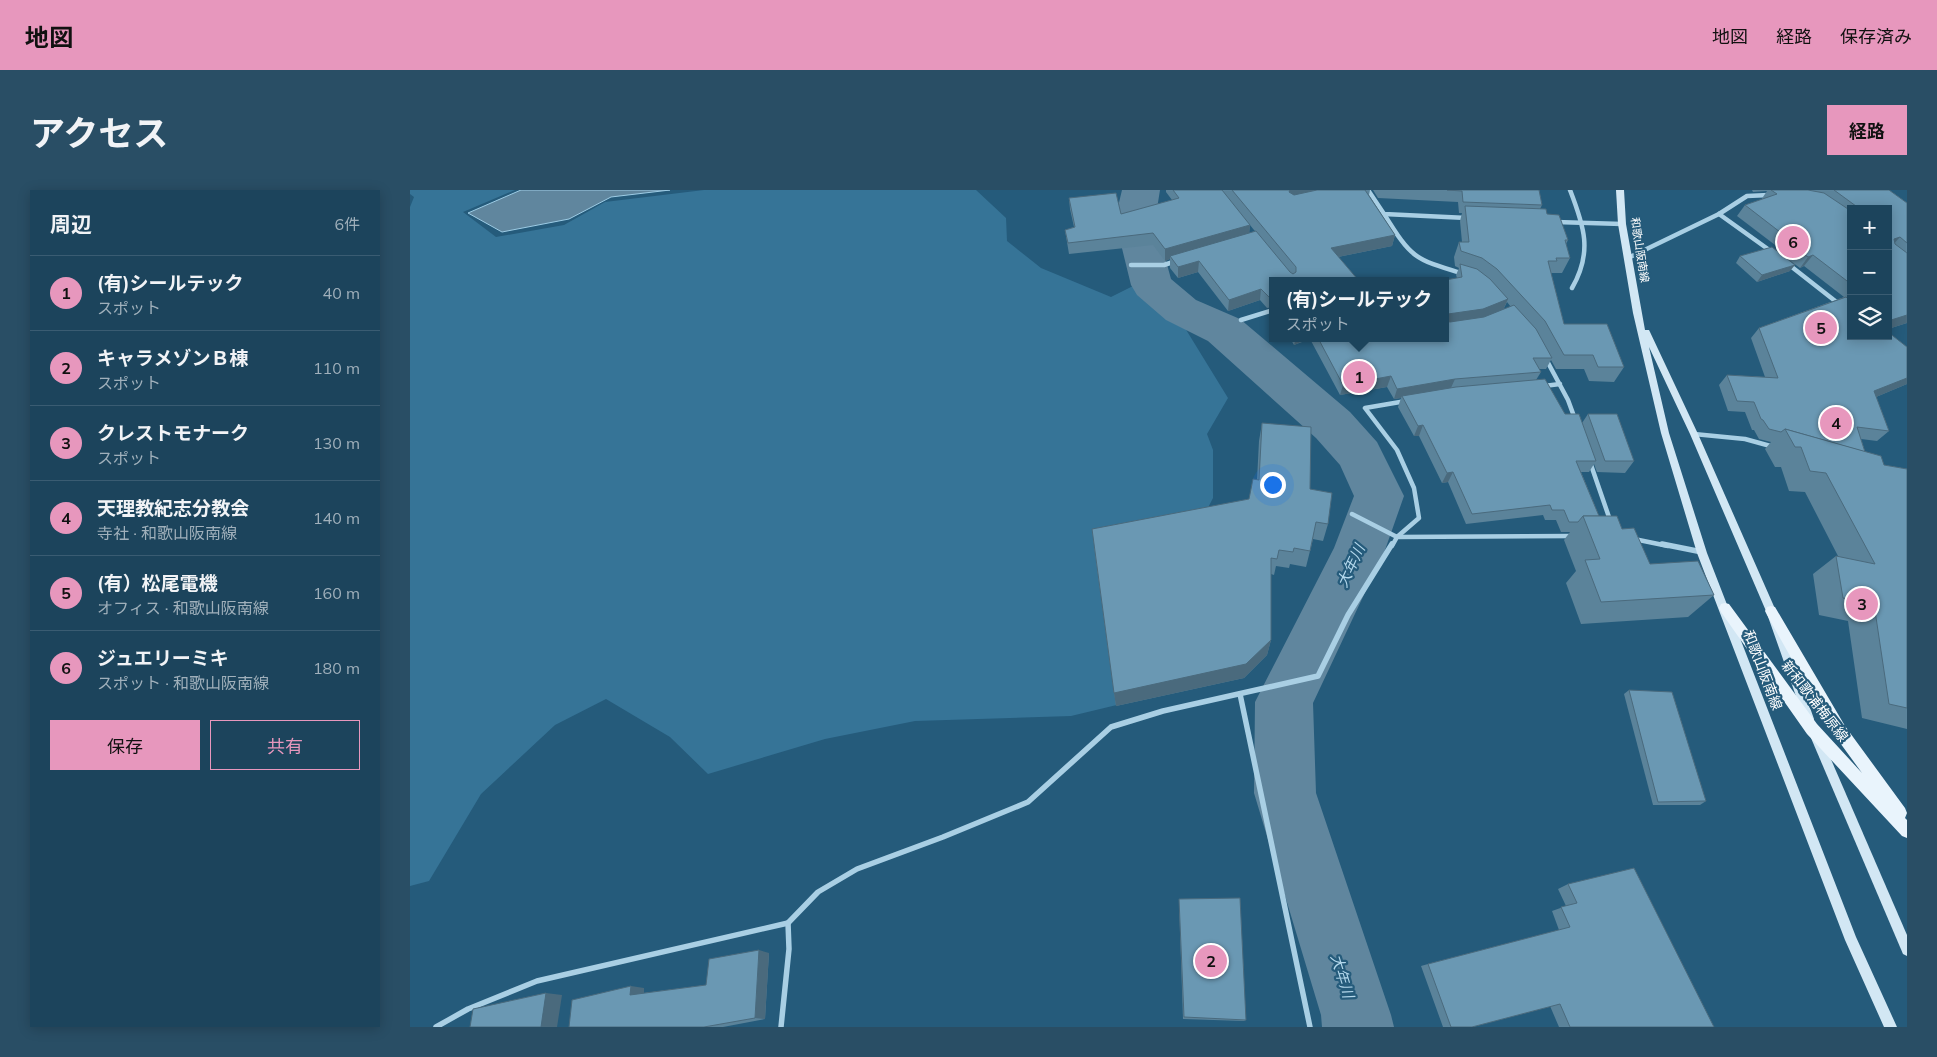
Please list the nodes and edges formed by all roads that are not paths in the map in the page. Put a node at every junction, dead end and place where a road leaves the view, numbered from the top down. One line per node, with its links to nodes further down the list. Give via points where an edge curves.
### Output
1 (1368, 190): 5 (street)
2 (1570, 190): 9 (street)
3 (1620, 190): 10 (main road, 和歌山阪南線)
4 (1774, 194): 6 (street, via 1747,196)
5 (1384, 214): 7 (street); 16 (street, via 1415,257)
6 (1719, 214): 11 (street); 12 (street)
7 (1474, 218)
8 (1554, 222): 9 (street)
9 (1584, 223): 10 (street); 17 (street, via 1587,253)
10 (1622, 224): 12 (main road, 和歌山阪南線)
11 (1775, 254)
12 (1628, 258): 20 (main road, 和歌山阪南線)
13 (1182, 259): 15 (street, via 1164,264)
14 (1783, 260): 18 (street)
15 (1131, 265)
16 (1466, 274)
17 (1572, 288)
18 (1843, 308)
19 (1269, 311): 21 (street)
20 (1637, 313): 27 (main road, 和歌山阪南線); 35 (main road, 和歌山阪南線, via 1665,433)
21 (1242, 320)
22 (1543, 353): 23 (street)
23 (1560, 384): 24 (street); 26 (street)
24 (1542, 386)
25 (1413, 400): 33 (street, via 1365,408 1397,450 1414,488 1419,518)
26 (1578, 427)
27 (1694, 434): 28 (street, via 1745,439); 37 (main road, 和歌山阪南線)
28 (1779, 449)
29 (1587, 454): 31 (street)
30 (1352, 514): 33 (street)
31 (1612, 526)
32 (1576, 536): 33 (street)
33 (1397, 537): 38 (street, via 1348,615 1318,676)
34 (1624, 537): 35 (street)
35 (1702, 552): 36 (main road, 和歌山阪南線)
36 (1725, 608): 39 (main road, 新和歌浦梅原線); 47 (main road, 和歌山阪南線, via 1850,940)
37 (1771, 611): 39 (main road, 和歌山阪南線); 40 (main road, 新和歌浦梅原線, via 1840,732)
38 (1240, 694): 42 (street, via 1163,711 1111,727 1028,802 857,868 818,892); 46 (street)
39 (1812, 729): 41 (main road, 新和歌浦梅原線); 43 (main road, 和歌山阪南線)
40 (1907, 823)
41 (1907, 831)
42 (788, 923): 44 (street, via 538,981 468,1009); 45 (street, via 789,948)
43 (1907, 950)
44 (436, 1027)
45 (781, 1027)
46 (1310, 1027)
47 (1891, 1027)

